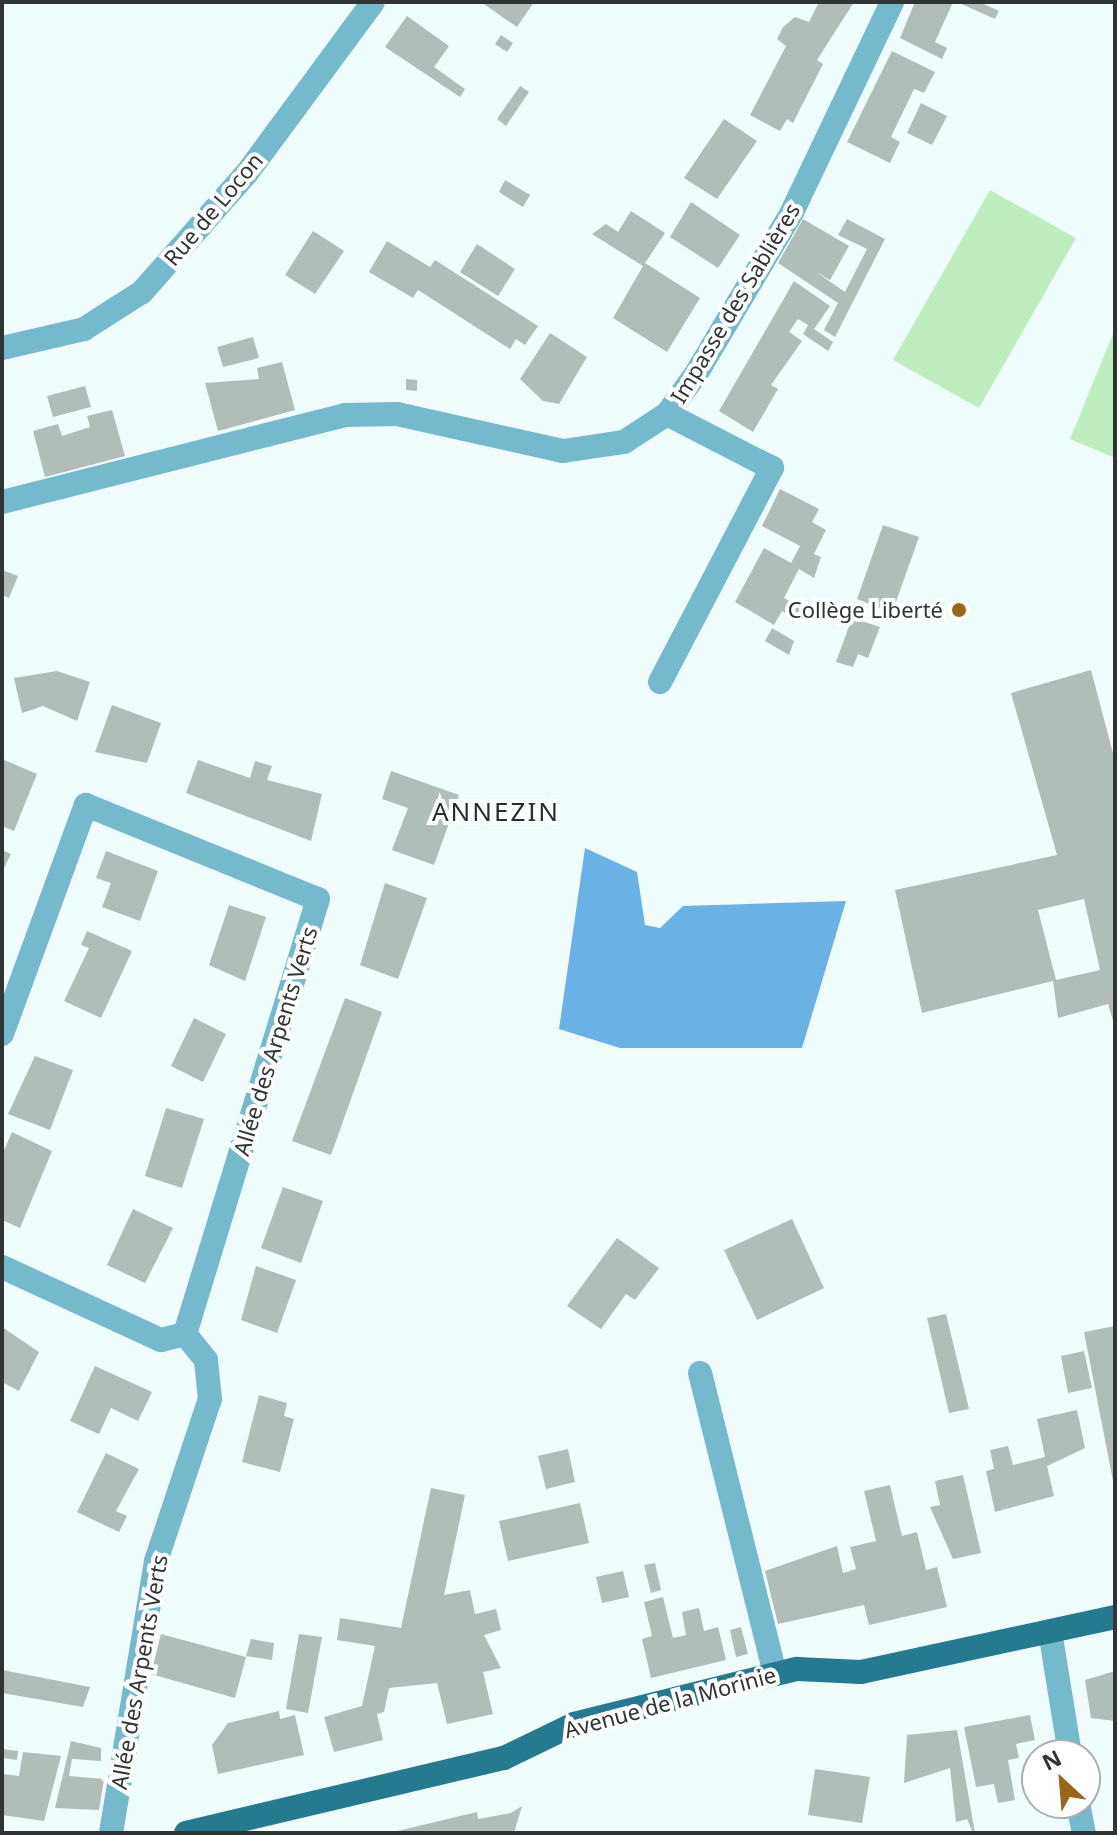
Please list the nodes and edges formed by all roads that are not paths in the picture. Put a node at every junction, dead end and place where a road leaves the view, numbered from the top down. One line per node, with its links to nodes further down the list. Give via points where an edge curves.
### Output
1 (373, 2): 3 (street, Rue de Locon, via 247,173 142,292 84,329)
2 (892, 2): 4 (street, Impasse des Sablières, via 792,212)
3 (2, 348)
4 (667, 414): 5 (street, Impasse des Sablières, via 624,442 563,451 397,414 345,415); 6 (street, via 772,468)
5 (2, 502)
6 (660, 682)
7 (2, 1034): 9 (street, Allée des Arpents Verts, via 86,805 318,899)
8 (2, 1267): 9 (street, via 161,1340)
9 (185, 1334): 15 (street, Allée des Arpents Verts, via 206,1360 210,1399 156,1561)
10 (700, 1373): 13 (street)
11 (1115, 1617): 12 (main road, Avenue de la Morinie)
12 (1050, 1631): 13 (main road, Avenue de la Morinie, via 861,1672 820,1667); 14 (street)
13 (775, 1674): 16 (main road, Avenue de la Morinie, via 574,1724 504,1758)
14 (1067, 1739)
15 (111, 1833)
16 (186, 1833)

